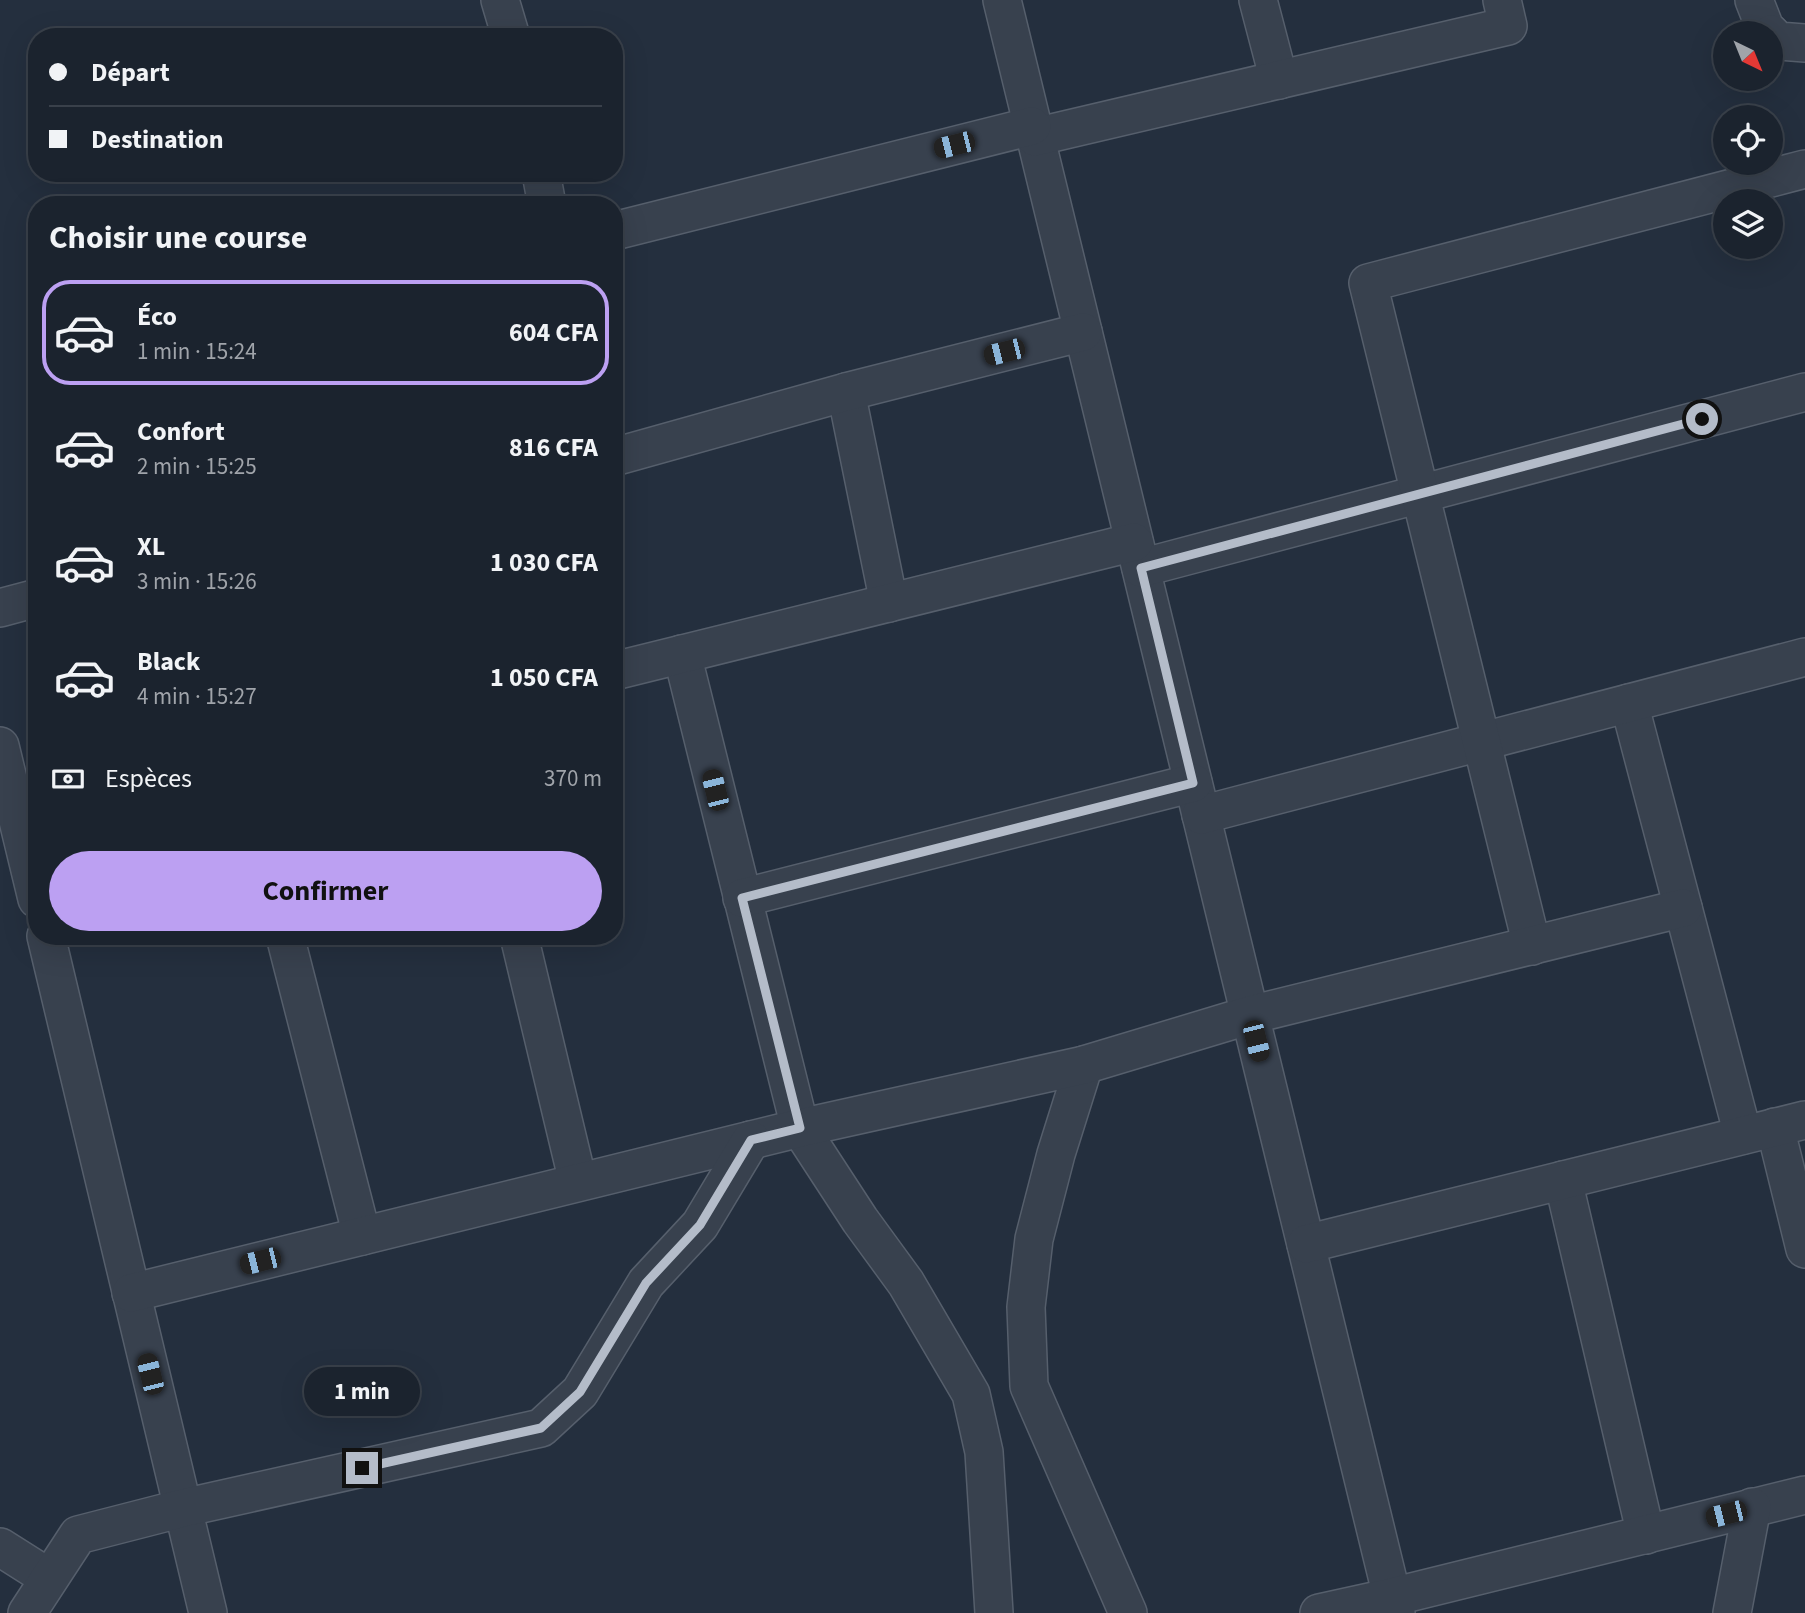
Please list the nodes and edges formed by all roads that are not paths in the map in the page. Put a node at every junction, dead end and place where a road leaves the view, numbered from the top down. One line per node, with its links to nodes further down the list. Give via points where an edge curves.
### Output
1 (500, 0): 7 (street)
2 (1002, 0): 11 (street)
3 (1258, 0): 10 (street)
4 (1502, 0): 10 (street, via 1508,26)
5 (1755, 0): 6 (street)
6 (1762, 21)
7 (509, 28)
8 (1783, 41): 9 (street)
9 (1805, 43)
10 (1279, 80): 11 (street)
11 (1034, 131): 13 (street); 14 (street)
12 (1805, 169): 18 (street, via 1368,283)
13 (623, 228)
14 (1083, 332): 16 (street); 19 (street)
15 (1805, 392): 18 (street)
16 (846, 393): 17 (street); 21 (street)
17 (623, 455)
18 (1420, 494): 19 (street); 27 (street)
19 (1137, 555): 21 (street); 29 (street)
20 (28, 600): 22 (street)
21 (888, 603): 23 (street)
22 (0, 608)
23 (682, 654): 25 (street); 32 (street)
24 (1805, 657): 26 (street)
25 (623, 669)
26 (1629, 703): 27 (street); 33 (street)
27 (1481, 741): 29 (street); 37 (street)
28 (0, 746): 30 (street)
29 (1197, 799): 32 (street); 38 (street)
30 (18, 820): 31 (street)
31 (28, 862)
32 (742, 898): 41 (street)
33 (1683, 908): 37 (street); 40 (street)
34 (48, 945): 48 (street)
35 (287, 945): 45 (street)
36 (521, 945): 44 (street)
37 (1532, 946): 38 (street)
38 (1250, 1015): 39 (street); 46 (street)
39 (1084, 1065): 41 (street); 49 (street, via 1034,1240 1026,1307)
40 (1774, 1127): 43 (street); 47 (street)
41 (800, 1128): 42 (street); 50 (street, via 906,1283)
42 (751, 1140): 44 (street); 53 (street, via 700,1225 646,1283 580,1392 541,1428)
43 (1563, 1180): 46 (street); 54 (street)
44 (578, 1182): 45 (street)
45 (362, 1236): 48 (street)
46 (1306, 1244): 57 (street)
47 (1805, 1249)
48 (131, 1293): 53 (street)
49 (1029, 1386): 50 (street); 61 (street)
50 (971, 1394): 60 (street, via 984,1452)
51 (1805, 1495): 52 (street)
52 (1752, 1507): 54 (street); 63 (street)
53 (183, 1508): 56 (street, via 78,1535); 59 (street)
54 (1646, 1535): 57 (street)
55 (0, 1547): 56 (street)
56 (50, 1578): 58 (street)
57 (1394, 1605): 62 (street)
58 (27, 1613)
59 (208, 1613)
60 (994, 1613)
61 (1128, 1613)
62 (1319, 1613)
63 (1732, 1613)

